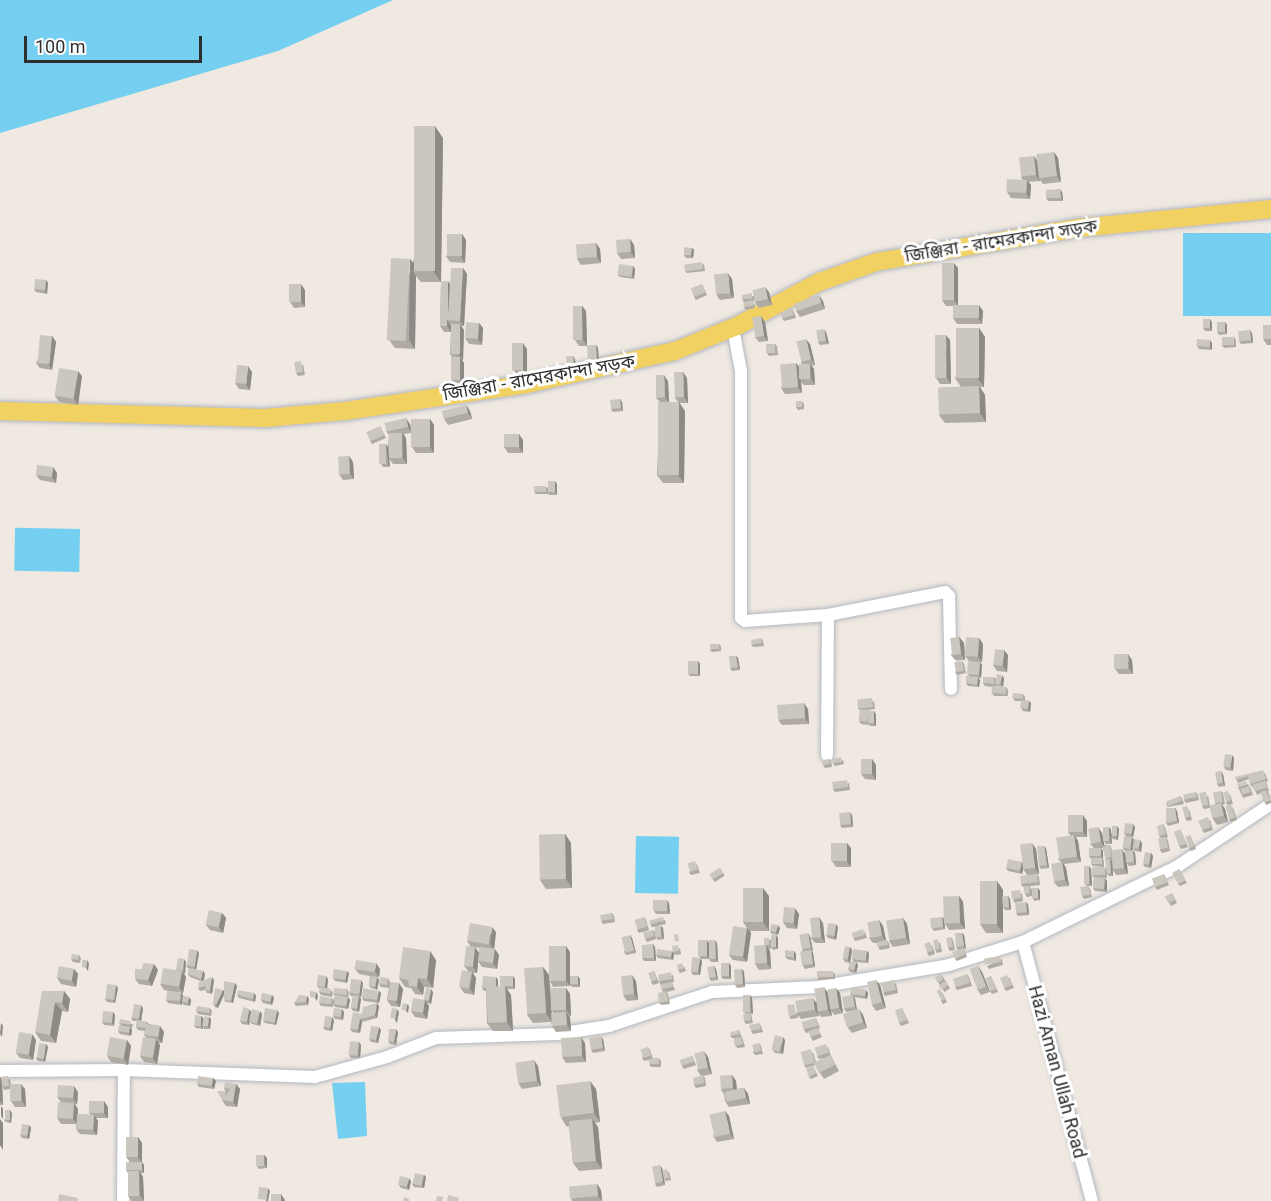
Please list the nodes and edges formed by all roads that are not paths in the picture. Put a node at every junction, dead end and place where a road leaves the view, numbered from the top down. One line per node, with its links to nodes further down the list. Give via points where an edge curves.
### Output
1 (1271, 209): 2 (main road, জিঞ্জিরা - রামেরকান্দা সড়ক, via 1078,228 876,262 819,282)
2 (733, 328): 3 (main road, জিঞ্জিরা - রামেরকান্দা সড়ক, via 675,351 603,369 345,411 265,418); 4 (street, via 741,370 739,614 746,621)
3 (0, 411)
4 (828, 615): 5 (street, via 945,592 949,596); 6 (street)
5 (951, 689)
6 (827, 755)
7 (1271, 804): 8 (street, via 1178,866)
8 (1023, 942): 9 (street, via 948,965 818,987 712,993 669,1010 598,1028 557,1034 436,1038 387,1057 315,1077); 12 (street, Hazi Aman Ullah Road)
9 (124, 1070): 10 (street); 11 (street)
10 (0, 1071)
11 (123, 1201)
12 (1092, 1201)

